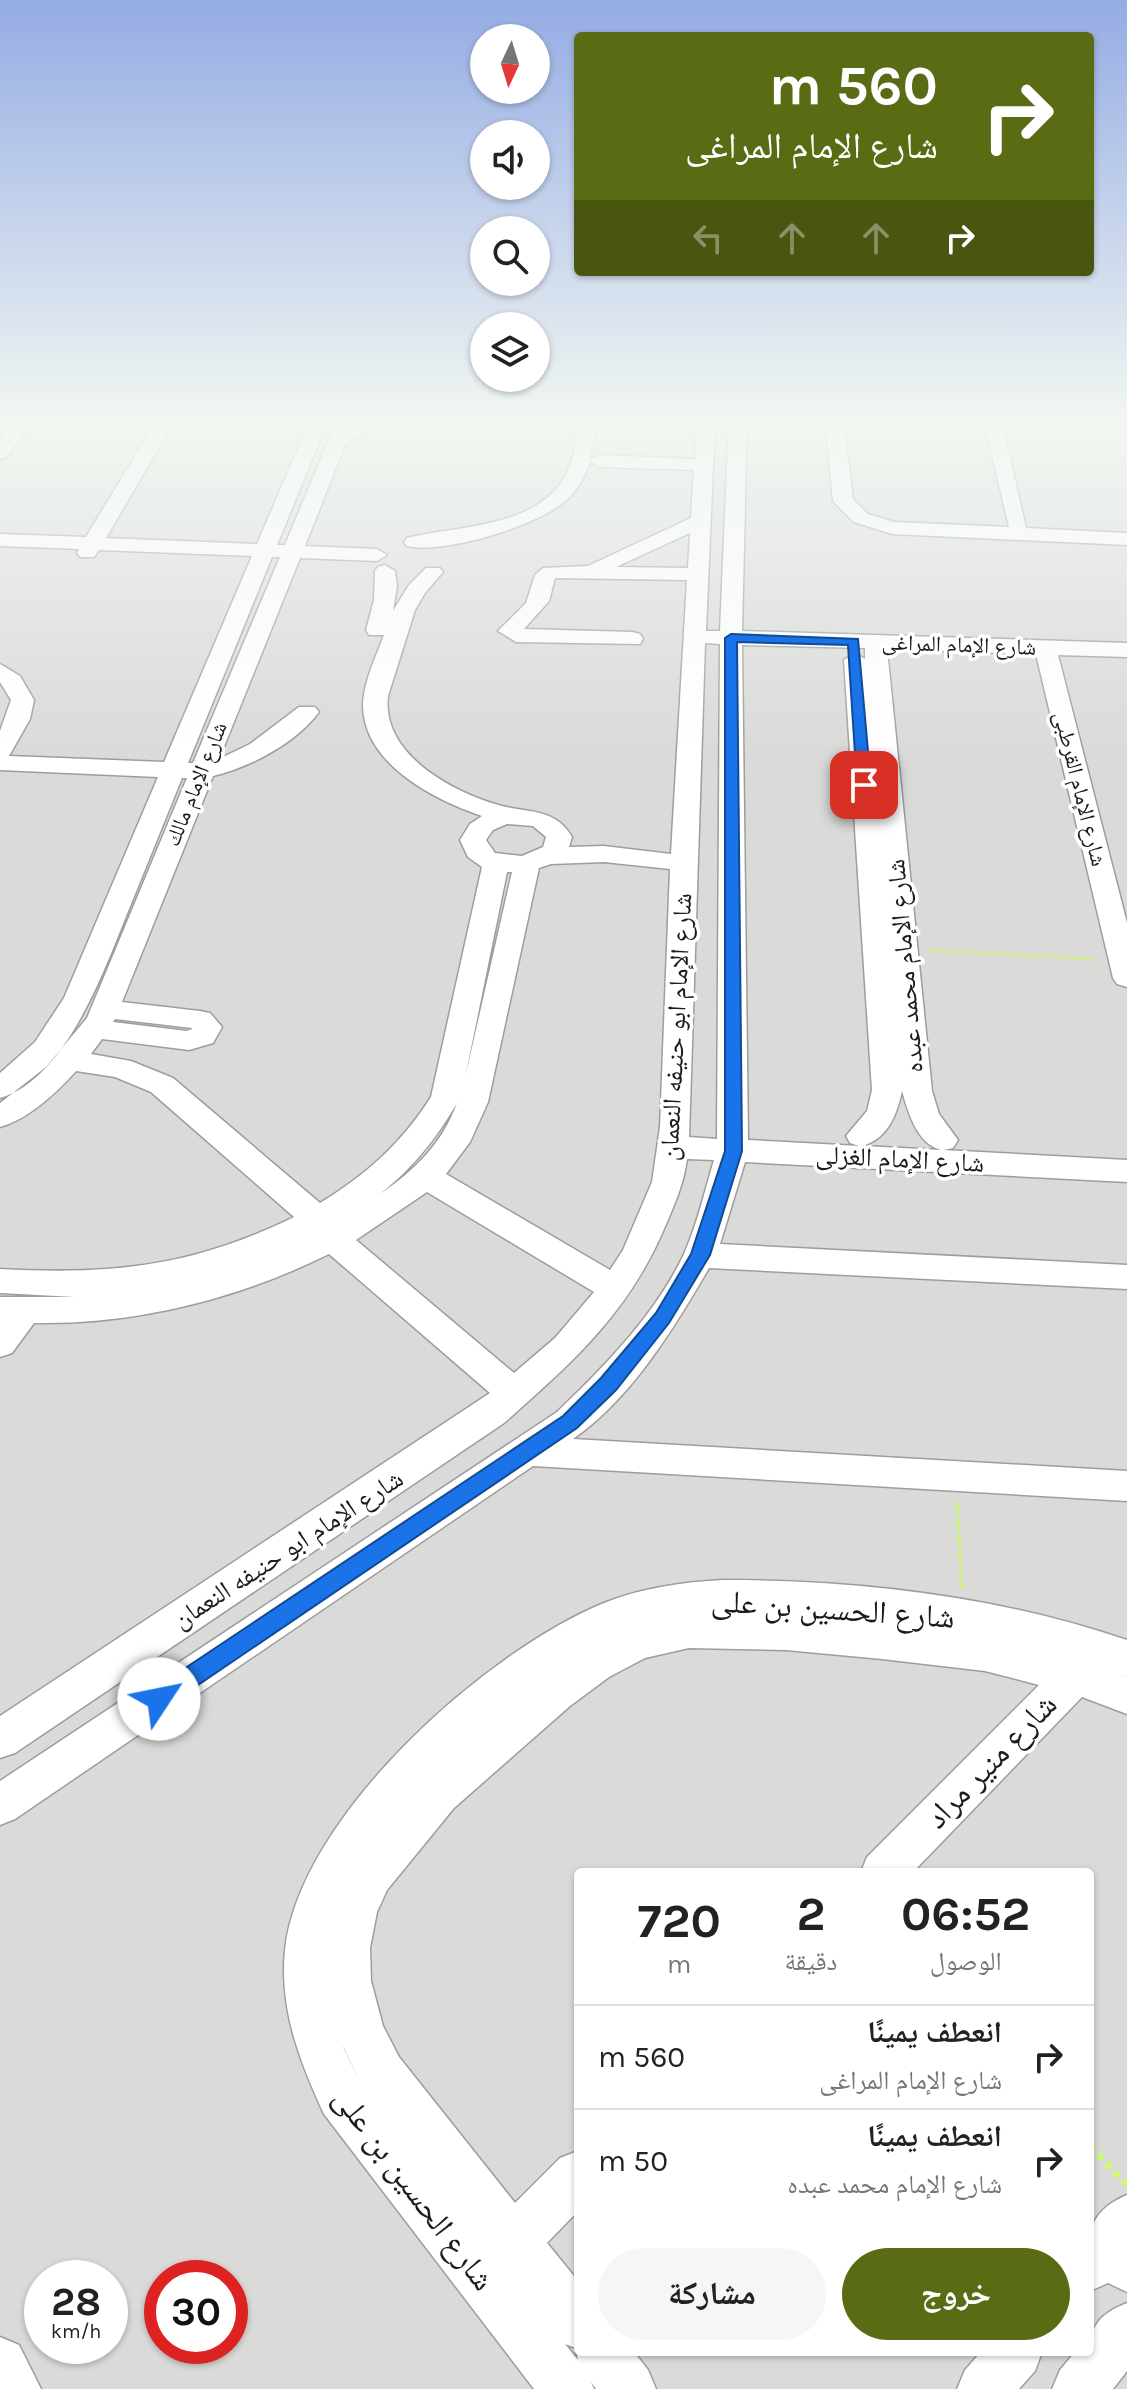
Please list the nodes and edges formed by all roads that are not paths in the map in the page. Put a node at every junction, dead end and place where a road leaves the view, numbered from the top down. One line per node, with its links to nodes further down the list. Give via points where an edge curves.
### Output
1 (110, 529): 14 (street)
2 (114, 529): 14 (street)
3 (284, 529): 16 (street, شارع الإمام مالك)
4 (291, 529): 16 (street, شارع الإمام مالك)
5 (486, 529): 13 (street)
6 (513, 529): 18 (street, via 469,546)
7 (682, 529): 19 (street)
8 (700, 529): 20 (street, شارع الإمام ابو حنيفه النعمان)
9 (734, 529): 22 (street, شارع الإمام ابو حنيفه النعمان)
10 (1023, 529): 11 (street)
11 (1127, 539)
12 (0, 540): 14 (street)
13 (414, 542): 17 (street, via 396,545); 18 (street, via 438,547)
14 (100, 549): 15 (street); 16 (street)
15 (0, 550)
16 (277, 555): 17 (street); 34 (street, شارع الإمام مالك); 36 (street, شارع الإمام مالك)
17 (379, 563): 18 (street, via 408,575); 40 (street, via 388,584 387,599 355,703 357,731 371,759 397,785)
18 (441, 565): 38 (street, via 408,599 380,681 378,724 394,752 422,777 463,799)
19 (589, 571): 20 (street); 24 (street, via 547,574 539,601 510,633)
20 (697, 574): 21 (street, شارع الإمام ابو حنيفه النعمان)
21 (694, 630): 22 (street, شارع الإمام المراغى); 41 (street, شارع الإمام ابو حنيفه النعمان)
22 (731, 631): 23 (street, شارع الإمام المراغى); 25 (street, شارع الإمام المراغى); 49 (street, شارع الإمام ابو حنيفه النعمان)
23 (1127, 637)
24 (632, 639)
25 (864, 642): 26 (street, شارع الإمام المراغى); 37 (street, شارع الإمام محمد عبده)
26 (1045, 647): 27 (street, شارع الإمام المراغى); 43 (street, شارع الإمام القرطبى)
27 (1127, 650)
28 (0, 671): 32 (street, via 16,682 23,710)
29 (0, 697): 30 (street)
30 (0, 710)
31 (307, 712): 36 (street, via 242,761)
32 (0, 752)
33 (0, 763): 34 (street)
34 (169, 778): 35 (street); 36 (street); 45 (street, شارع الإمام مالك, via 69,1017 41,1055)
35 (0, 779)
36 (197, 780): 44 (street, شارع الإمام مالك, via 100,1019)
37 (879, 814): 47 (street, شارع الإمام محمد عبده, via 887,1090 882,1115); 50 (street, شارع الإمام محمد عبده, via 904,949 919,1103)
38 (513, 816): 39 (street); 40 (street)
39 (551, 825): 41 (street); 42 (street, via 559,844)
40 (480, 827): 42 (street, via 473,840 486,858)
41 (683, 857): 42 (street, via 604,854); 48 (street, شارع الإمام ابو حنيفه النعمان)
42 (524, 861): 53 (street, via 476,1099 452,1147); 54 (street, via 435,1120 409,1153)
43 (1125, 969)
44 (71, 1061): 46 (street, شارع الإمام مالك); 54 (street, via 120,1068 162,1085)
45 (0, 1088)
46 (0, 1117)
47 (861, 1136): 49 (street, شارع الإمام الغزلى); 50 (street, شارع الإمام الغزلى)
48 (674, 1137): 49 (street, شارع الإمام الغزلى); 58 (street, شارع الإمام ابو حنيفه النعمان, via 668,1182 656,1217)
49 (733, 1140): 52 (street, شارع الإمام الغزلى); 55 (street, شارع الإمام ابو حنيفه النعمان)
50 (942, 1140): 51 (street, شارع الإمام الغزلى)
51 (1127, 1149)
52 (1127, 1171)
53 (425, 1176): 54 (street, via 398,1198); 58 (street)
54 (326, 1229): 57 (street, via 144,1279); 59 (street, via 279,1265 203,1290 143,1304); 61 (street)
55 (700, 1255): 56 (street); 62 (street, شارع الإمام ابو حنيفه النعمان, via 662,1318 609,1384)
56 (1127, 1277)
57 (0, 1281)
58 (616, 1289): 61 (street, شارع الإمام ابو حنيفه النعمان, via 567,1347)
59 (12, 1311): 60 (street)
60 (0, 1344)
61 (515, 1394): 67 (street, شارع الإمام ابو حنيفه النعمان)
62 (530, 1451): 63 (street); 68 (street, شارع الإمام ابو حنيفه النعمان)
63 (1127, 1486)
64 (1127, 1658): 65 (street, شارع الحسين بن على)
65 (1079, 1659): 66 (street, شارع الحسين بن على); 69 (street, شارع الحسين بن على, via 880,1606 765,1598 679,1601 618,1615 512,1678 412,1769); 70 (street, شارع منير مراد)
66 (1127, 1695)
67 (0, 1739)
68 (0, 1805)
69 (378, 1835): 72 (street, شارع الحسين بن على, via 347,1948 348,1981 361,2032 382,2074); 73 (street, شارع الحسين بن على, via 337,1861 319,1901 309,1945 312,2027 341,2097)
70 (887, 1868)
71 (574, 2180): 72 (street)
72 (514, 2239): 73 (street); 74 (street, شارع الحسين بن على)
73 (478, 2276): 80 (street, شارع الحسين بن على)
74 (574, 2318)
75 (1127, 2329): 83 (street)
76 (604, 2356): 81 (street)
77 (1013, 2356): 82 (street)
78 (0, 2364): 79 (street)
79 (14, 2389)
80 (567, 2389)
81 (629, 2389)
82 (984, 2389)
83 (1079, 2389)

